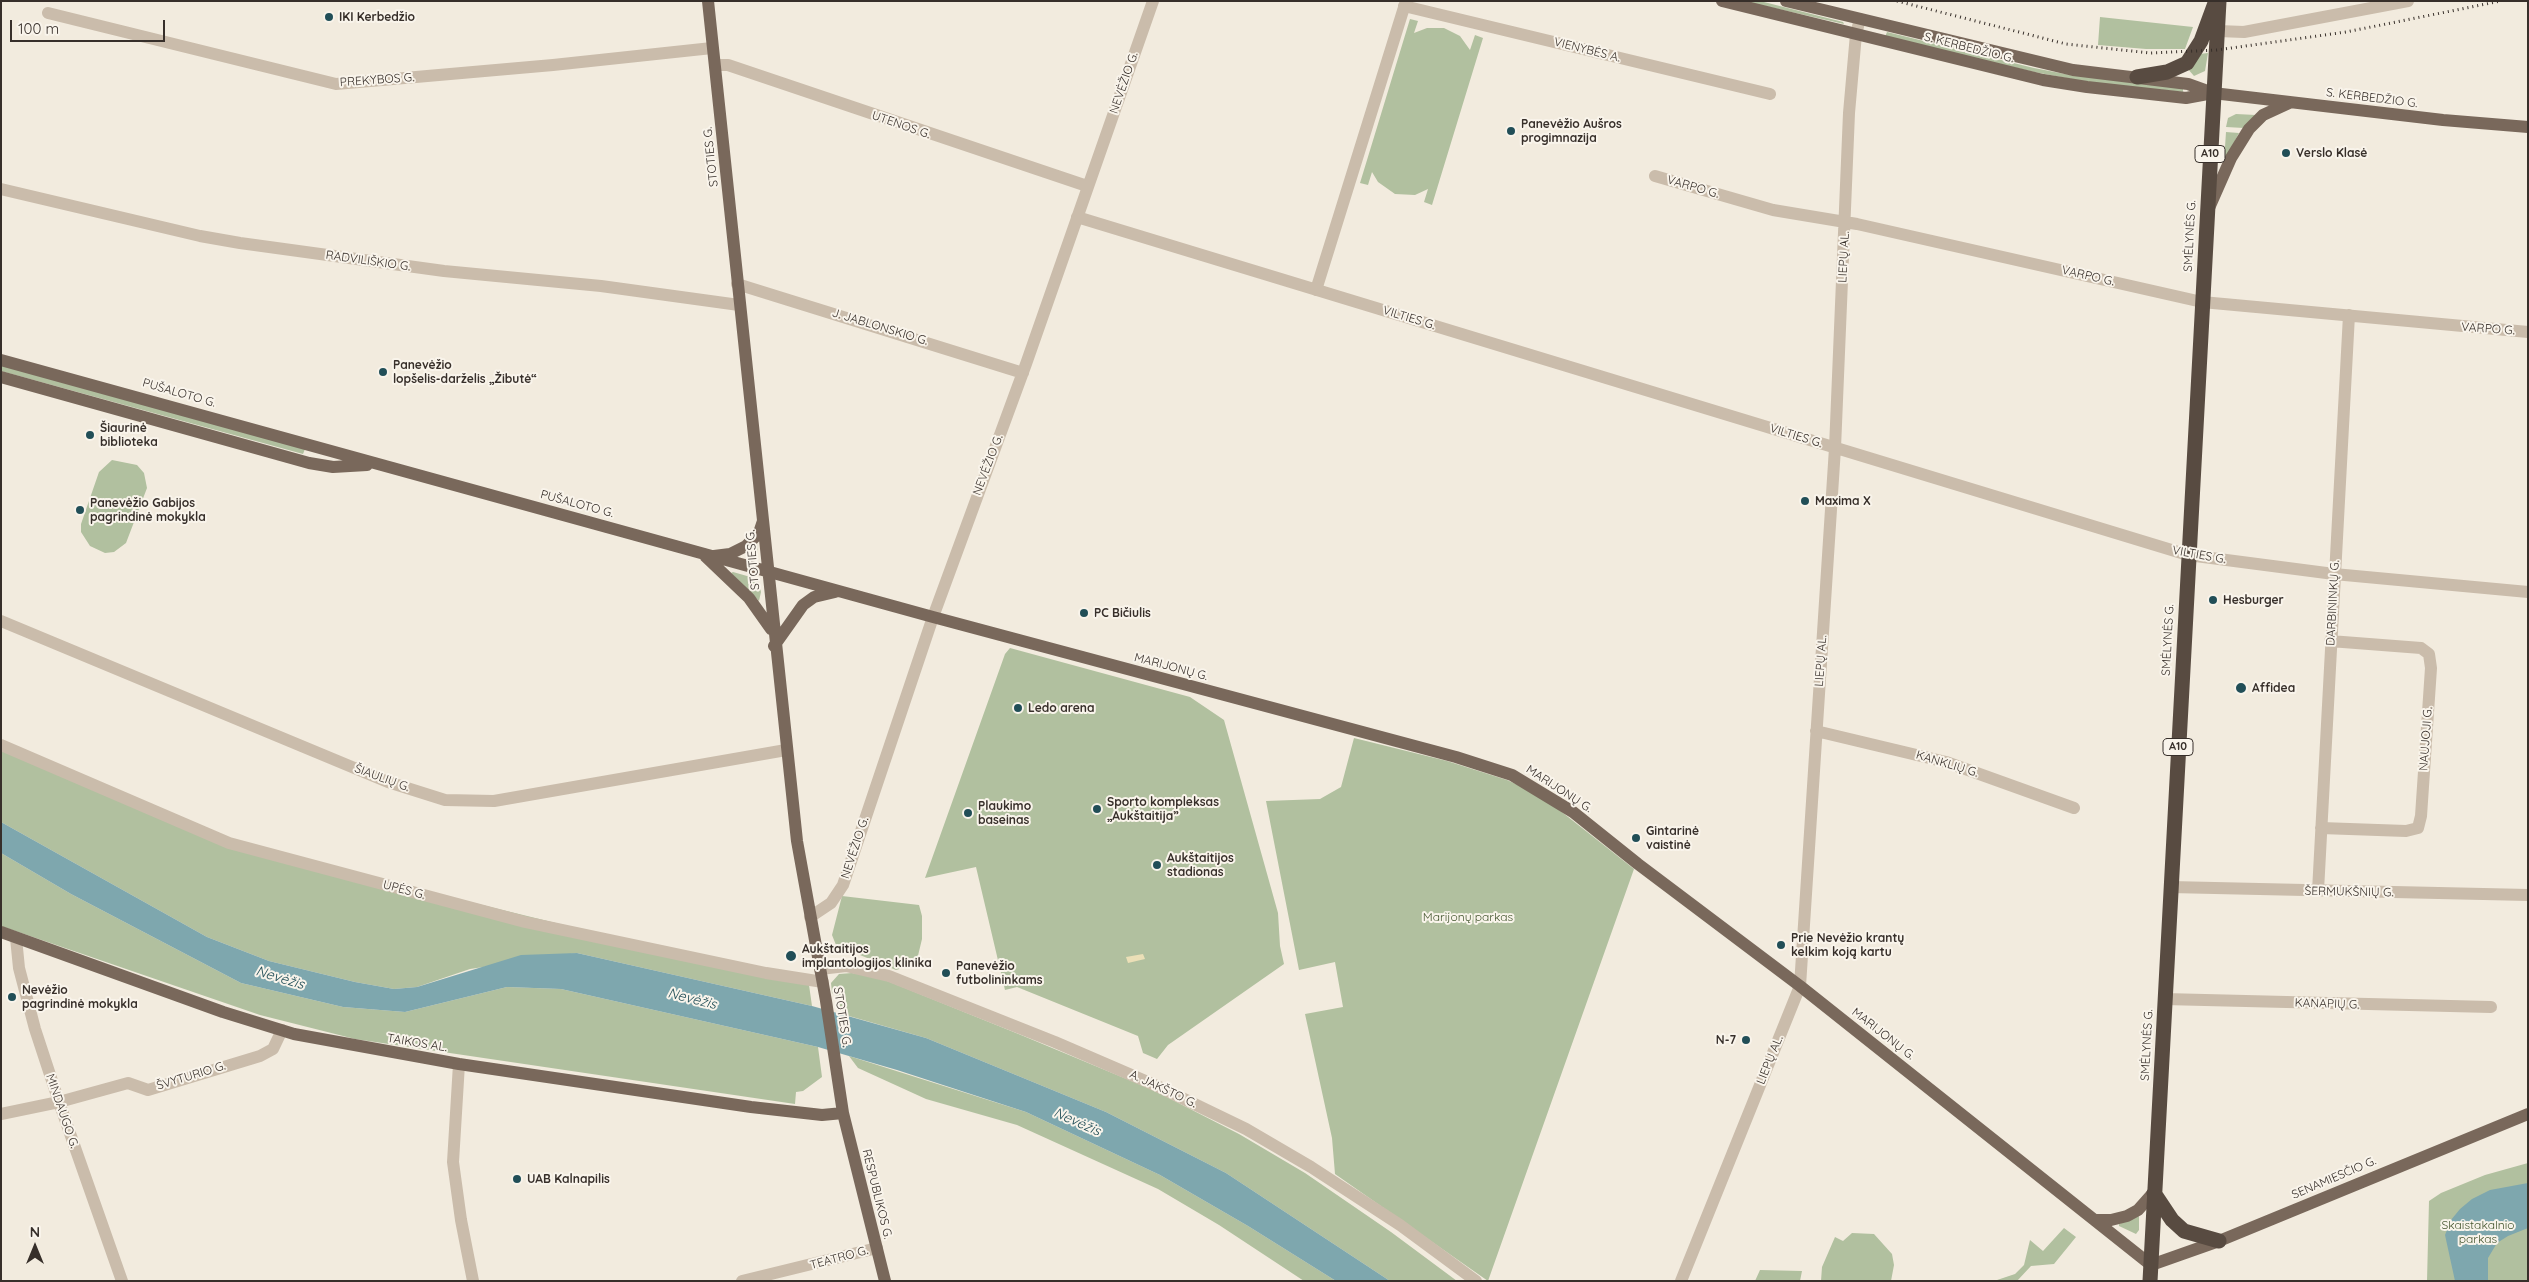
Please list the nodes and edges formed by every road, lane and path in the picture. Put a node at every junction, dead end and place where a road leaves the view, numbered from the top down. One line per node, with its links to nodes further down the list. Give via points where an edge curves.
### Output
1 (708, 1): 12 (main road, STOTIES G.)
2 (1152, 1): 20 (street, NEVĖŽIO G.)
3 (1722, 1): 11 (main road, S. KERBEDŽIO G.)
4 (1786, 1): 9 (main road, S. KERBEDŽIO G.)
5 (2218, 1): 10 (highway, SMĖLYNĖS G. / A10); 14 (highway, via 2201,41 2187,63 2167,72)
6 (2408, 1): 10 (street, via 2244,32)
7 (1405, 4): 16 (street, VIENYBĖS A.); 26 (street, VIENYBĖS A.)
8 (48, 13): 12 (street, PREKYBOS G., via 336,84)
9 (1860, 19): 11 (street, LIEPŲ AL.); 14 (main road, S. KERBEDŽIO G., via 2073,70)
10 (2218, 31): 15 (highway, SMĖLYNĖS G. / A10)
11 (1856, 34): 15 (main road, S. KERBEDŽIO G., via 2034,78 2087,87 2186,98); 24 (street, LIEPŲ AL., via 1849,112)
12 (712, 48): 13 (main road, STOTIES G.)
13 (714, 65): 20 (street, UTENOS G., via 728,65); 25 (main road, STOTIES G.)
14 (2137, 77): 15 (main road, S. KERBEDŽIO G., via 2188,84)
15 (2213, 93): 17 (main road, S. KERBEDŽIO G.); 22 (highway, SMĖLYNĖS G. / A10)
16 (1770, 94)
17 (2291, 102): 18 (main road, S. KERBEDŽIO G.); 22 (main road, via 2263,115 2249,129 2231,158)
18 (2528, 127)
19 (1655, 176): 24 (street, VARPO G., via 1774,210)
20 (1088, 186): 23 (street, NEVĖŽIO G.)
21 (1, 189): 28 (street, RADVILIŠKIO G., via 240,243 434,270 601,286)
22 (2207, 214): 27 (highway, SMĖLYNĖS G. / A10)
23 (1077, 217): 26 (street, VILTIES G.); 32 (street, NEVĖŽIO G.)
24 (1846, 222): 27 (street, VARPO G.); 34 (street, LIEPŲ AL.)
25 (737, 284): 28 (main road, STOTIES G.); 32 (street, J. JABLONSKIO G.)
26 (1316, 290): 34 (street, VILTIES G.)
27 (2202, 302): 29 (street, VARPO G.); 37 (highway, SMĖLYNĖS G. / A10)
28 (740, 304): 36 (main road, STOTIES G.)
29 (2349, 315): 30 (street, VARPO G.); 40 (street, DARBININKŲ G.)
30 (2528, 332)
31 (1, 360): 35 (main road, PUŠALOTO G.)
32 (1022, 373): 43 (street, NEVĖŽIO G.)
33 (1, 377): 35 (main road, PUŠALOTO G., via 309,463 333,467)
34 (1835, 448): 37 (street, VILTIES G.); 48 (street, LIEPŲ AL.)
35 (377, 464): 38 (main road, PUŠALOTO G.)
36 (763, 518): 38 (main road, via 759,533 746,546 730,554); 39 (main road, STOTIES G.)
37 (2188, 555): 40 (street, VILTIES G.); 53 (highway, SMĖLYNĖS G. / A10)
38 (707, 556): 39 (main road, PUŠALOTO G.); 45 (main road, via 749,598)
39 (768, 572): 41 (main road, MARIJONŲ G.); 45 (main road, STOTIES G.)
40 (2334, 574): 42 (street, VILTIES G.); 46 (street, DARBININKŲ G.)
41 (839, 592): 43 (main road, MARIJONŲ G.); 47 (main road, via 824,594 803,605)
42 (2528, 592)
43 (933, 618): 56 (street, NEVĖŽIO G., via 841,892); 60 (main road, MARIJONŲ G., via 1456,756 1512,775 1573,812)
44 (1, 621): 50 (street, ŠIAULIŲ G., via 388,782 445,800 498,800)
45 (773, 631): 47 (main road, STOTIES G.)
46 (2330, 640): 52 (street, DARBININKŲ G.); 52 (street, NAUJOJI G., via 2421,648 2429,654 2431,668 2418,828 2406,831)
47 (774, 646): 50 (main road, STOTIES G.)
48 (1816, 731): 51 (street, KANKLIŲ G., via 1946,762); 60 (street, LIEPŲ AL.)
49 (1, 746): 59 (street, UPĖS G., via 229,843 524,922 766,973)
50 (786, 750): 56 (main road, STOTIES G.)
51 (2074, 808)
52 (2321, 828): 54 (street, DARBININKŲ G.)
53 (2170, 887): 54 (street, ŠERMUKŠNIŲ G.); 61 (highway, SMĖLYNĖS G. / A10)
54 (2318, 891): 55 (street, ŠERMUKŠNIŲ G.)
55 (2528, 895)
56 (810, 917): 59 (main road, STOTIES G.)
57 (1, 932): 58 (main road, TAIKOS AL.)
58 (16, 938): 63 (main road, TAIKOS AL.); 65 (street, MINDAUGO G., via 19,968)
59 (821, 975): 66 (main road, STOTIES G.); 78 (street, A. JAKŠTO G., via 846,966 889,976 1157,1086 1246,1129 1312,1167 1400,1224)
60 (1800, 986): 70 (main road, MARIJONŲ G.); 79 (street, LIEPŲ AL.)
61 (2164, 999): 62 (street, KANAPIŲ G.); 69 (highway, SMĖLYNĖS G. / A10)
62 (2491, 1007)
63 (282, 1030): 64 (main road, TAIKOS AL., via 362,1048); 65 (street, ŠVYTURIO G., via 273,1049 260,1056 148,1090 128,1083)
64 (460, 1064): 66 (main road, TAIKOS AL., via 757,1107 822,1115); 75 (street, via 453,1162)
65 (59, 1102): 67 (street, ŠVYTURIO G.); 74 (street, MINDAUGO G.)
66 (843, 1113): 72 (main road, RESPUBLIKOS G.)
67 (1, 1114)
68 (2528, 1114): 71 (main road, SENAMIESČIO G.)
69 (2154, 1192): 70 (main road, via 2138,1210 2127,1216); 71 (highway, via 2172,1220 2184,1231); 73 (highway, SMĖLYNĖS G. / A10)
70 (2097, 1220): 73 (main road, MARIJONŲ G.)
71 (2219, 1241): 73 (main road, SENAMIESČIO G.)
72 (877, 1248): 76 (street, TEATRO G.); 77 (main road, RESPUBLIKOS G.)
73 (2151, 1265): 80 (highway, SMĖLYNĖS G. / A10)
74 (122, 1281)
75 (474, 1281)
76 (742, 1281)
77 (885, 1281)
78 (1476, 1281)
79 (1680, 1281)
80 (2150, 1281)

